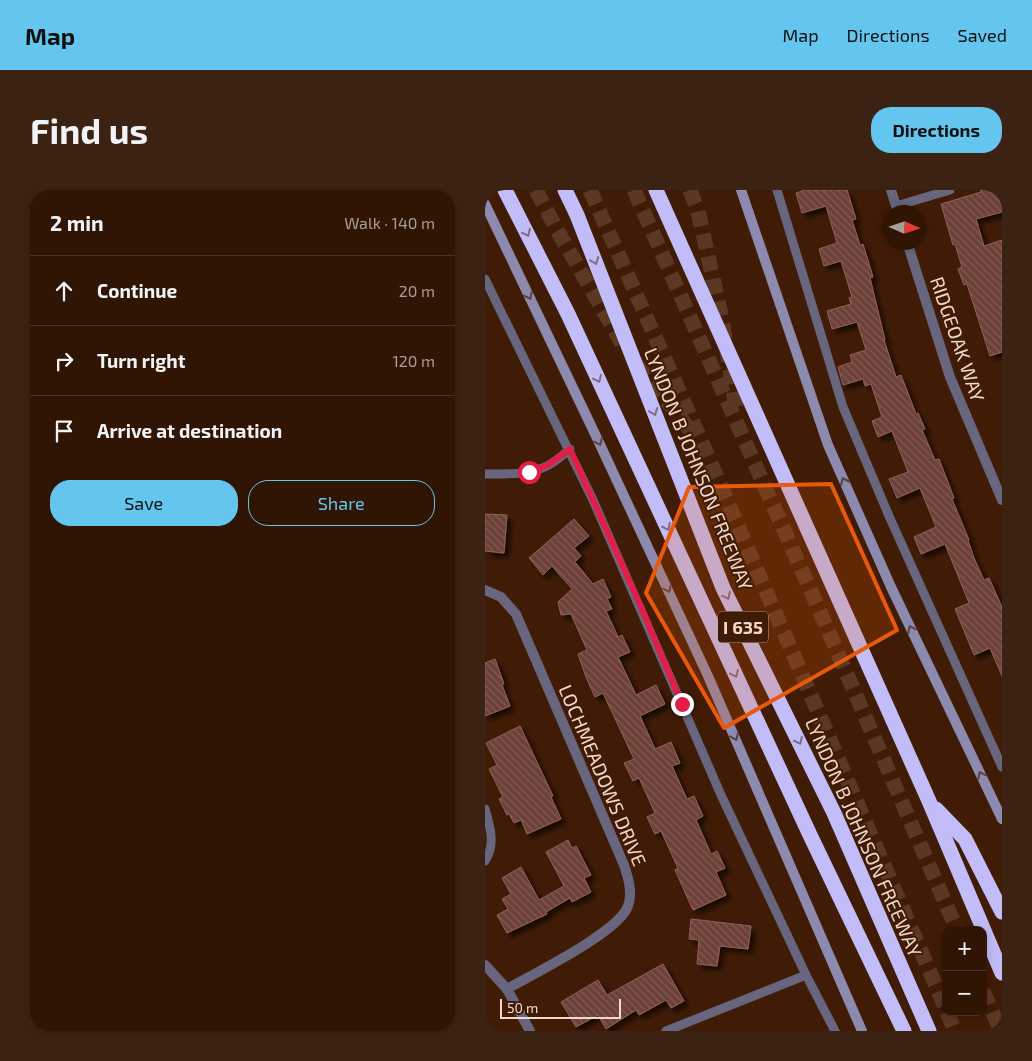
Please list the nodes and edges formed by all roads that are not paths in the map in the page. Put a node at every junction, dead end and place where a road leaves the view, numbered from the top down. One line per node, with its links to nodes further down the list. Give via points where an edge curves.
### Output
1 (505, 190): 31 (highway, one-way to 31, via 568,314)
2 (565, 190): 32 (highway, LYNDON B JOHNSON FREEWAY / I 635, one-way to 32, via 723,588 834,813)
3 (656, 190): 18 (highway)
4 (741, 190): 20 (main road, one-way to 4, via 891,587 828,445)
5 (777, 190): 17 (lane, via 843,407)
6 (891, 190): 9 (street)
7 (950, 190): 10 (lane)
8 (485, 204): 30 (main road, one-way to 30, via 709,676)
9 (896, 205)
10 (908, 205)
11 (909, 250): 15 (street, RIDGEOAK WAY, via 950,377)
12 (485, 279): 13 (lane)
13 (570, 449): 14 (lane, via 548,465 529,472); 25 (lane, via 721,795)
14 (485, 474)
15 (1002, 500)
16 (485, 590): 26 (street, LOCHMEADOWS DRIVE, via 501,597 516,614 630,884 629,906 604,933)
17 (1002, 767)
18 (929, 801): 22 (highway, via 965,839); 24 (highway)
19 (485, 809): 21 (lane, via 492,844)
20 (1002, 819)
21 (485, 861)
22 (1002, 912)
23 (485, 965): 26 (street)
24 (1002, 973)
25 (806, 975): 28 (lane); 29 (lane)
26 (507, 989): 27 (street)
27 (530, 1031)
28 (665, 1031)
29 (835, 1031)
30 (862, 1031)
31 (904, 1031)
32 (929, 1031)

